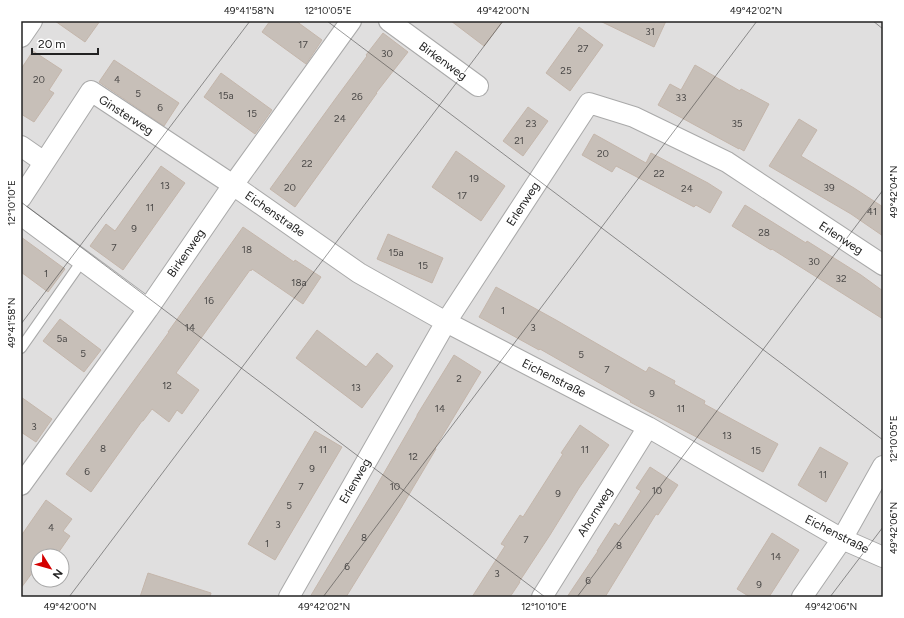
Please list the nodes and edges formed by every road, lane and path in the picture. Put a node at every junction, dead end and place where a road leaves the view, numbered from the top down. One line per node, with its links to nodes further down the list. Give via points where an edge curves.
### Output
1 (32, 21): 4 (street)
2 (351, 21): 8 (street, Birkenweg)
3 (389, 21): 5 (street, Birkenweg)
4 (21, 36)
5 (478, 86)
6 (21, 146): 7 (street)
7 (44, 162): 8 (street, Ginsterweg, via 91,91); 9 (street, Ginsterweg)
8 (233, 185): 13 (street, Birkenweg); 14 (street, Eichenstraße, via 359,273)
9 (21, 198)
10 (21, 215): 11 (street)
11 (82, 261): 13 (street); 15 (lane)
12 (883, 265): 14 (street, Erlenweg, via 727,162 634,117 589,103)
13 (148, 309): 18 (street, Birkenweg)
14 (446, 322): 16 (street, Eichenstraße); 21 (street, Erlenweg)
15 (21, 348)
16 (648, 427): 19 (street, Eichenstraße); 22 (street, Ahornweg)
17 (883, 466): 19 (street)
18 (21, 485)
19 (842, 539): 20 (street, Eichenstraße); 23 (street)
20 (883, 557)
21 (289, 597)
22 (542, 597)
23 (802, 597)

